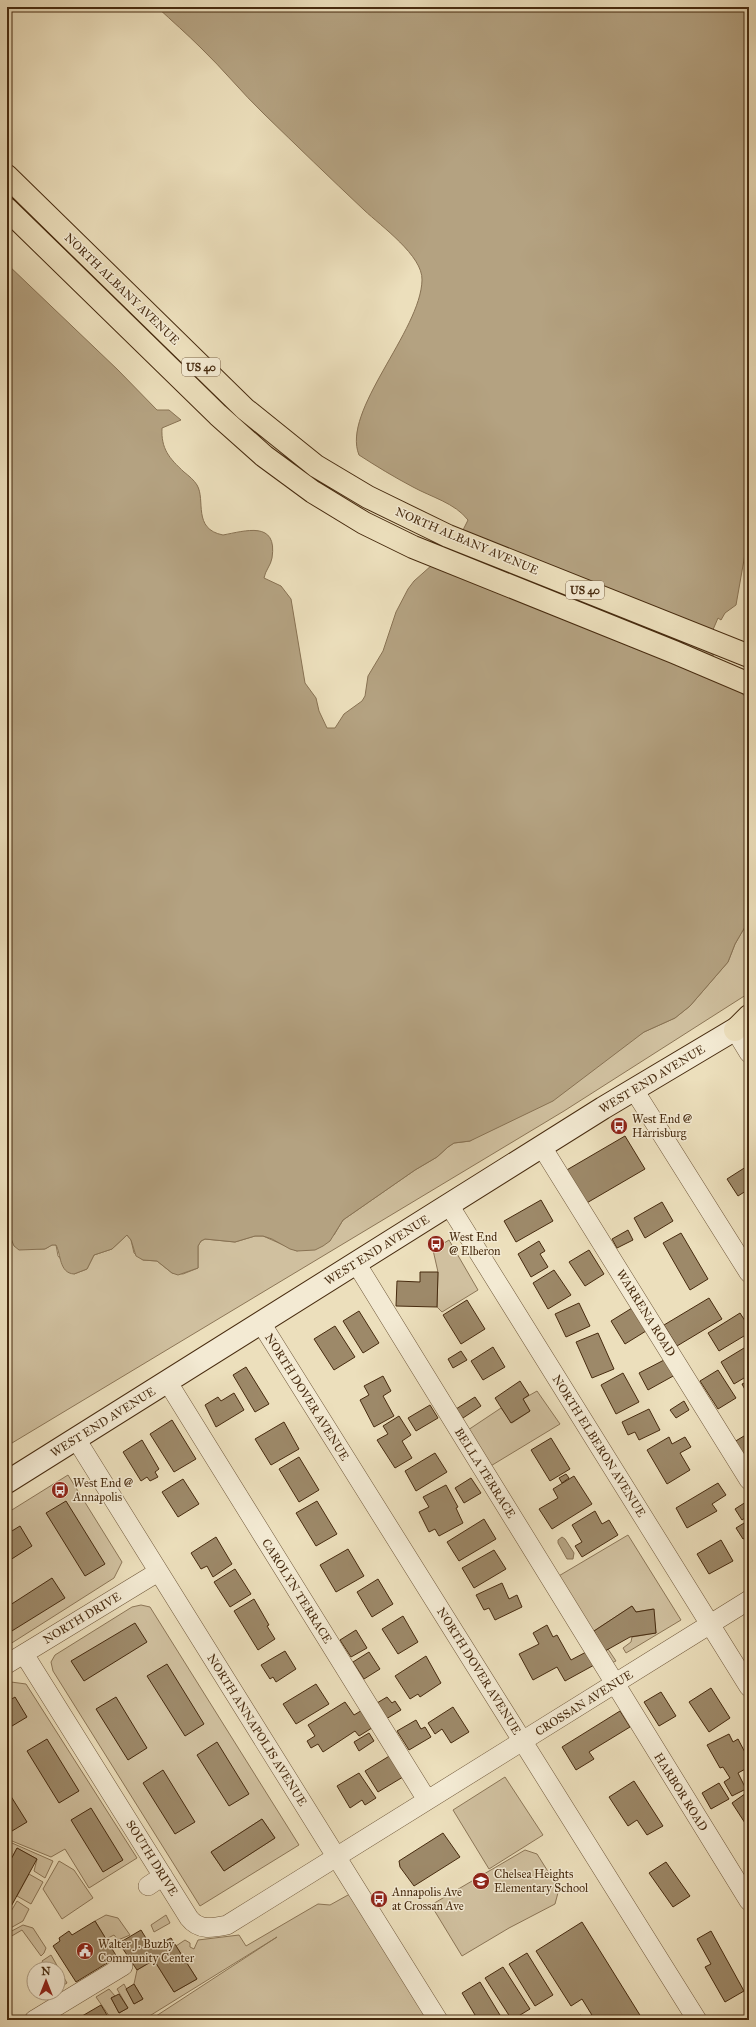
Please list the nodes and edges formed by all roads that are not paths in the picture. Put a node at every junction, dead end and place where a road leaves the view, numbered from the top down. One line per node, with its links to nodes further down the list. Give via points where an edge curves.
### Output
1 (7, 176): 3 (highway, NORTH ALBANY AVENUE / US 40, via 217,382 267,428 316,466 341,482 422,524)
2 (7, 209): 4 (highway, NORTH ALBANY AVENUE / US 40, via 194,393 264,456 312,492 413,547)
3 (749, 656)
4 (747, 683)
5 (744, 1022): 6 (street); 7 (main road, WEST END AVENUE)
6 (749, 1053)
7 (634, 1090): 8 (main road, WEST END AVENUE); 11 (street)
8 (542, 1146): 9 (main road, WEST END AVENUE); 15 (street, WARRENA ROAD)
9 (449, 1205): 10 (main road, WEST END AVENUE); 19 (street, NORTH ELBERON AVENUE)
10 (356, 1263): 12 (main road, WEST END AVENUE); 22 (street, BELLA TERRACE)
11 (749, 1273)
12 (260, 1323): 13 (main road, WEST END AVENUE); 24 (street, NORTH DOVER AVENUE)
13 (168, 1381): 14 (main road, WEST END AVENUE); 25 (street, CAROLYN TERRACE)
14 (76, 1439): 16 (main road, WEST END AVENUE); 17 (street, NORTH ANNAPOLIS AVENUE)
15 (749, 1480)
16 (7, 1482)
17 (158, 1572): 20 (street, NORTH DRIVE); 26 (street, NORTH ANNAPOLIS AVENUE)
18 (749, 1600): 19 (street, CROSSAN AVENUE)
19 (710, 1624): 22 (street, CROSSAN AVENUE); 23 (street, NORTH ELBERON AVENUE)
20 (24, 1654): 21 (street, NORTH DRIVE); 26 (street, SOUTH DRIVE, via 156,1881 192,1921 201,1927 227,1925)
21 (7, 1664)
22 (615, 1683): 24 (street, CROSSAN AVENUE); 27 (street, HARBOR ROAD)
23 (749, 1687)
24 (523, 1741): 25 (street, CROSSAN AVENUE); 31 (street, NORTH DOVER AVENUE)
25 (427, 1800): 26 (street, CROSSAN AVENUE)
26 (336, 1856): 30 (street, NORTH ANNAPOLIS AVENUE)
27 (749, 1901)
28 (123, 1966): 29 (street)
29 (34, 2020)
30 (438, 2020)
31 (697, 2020)

